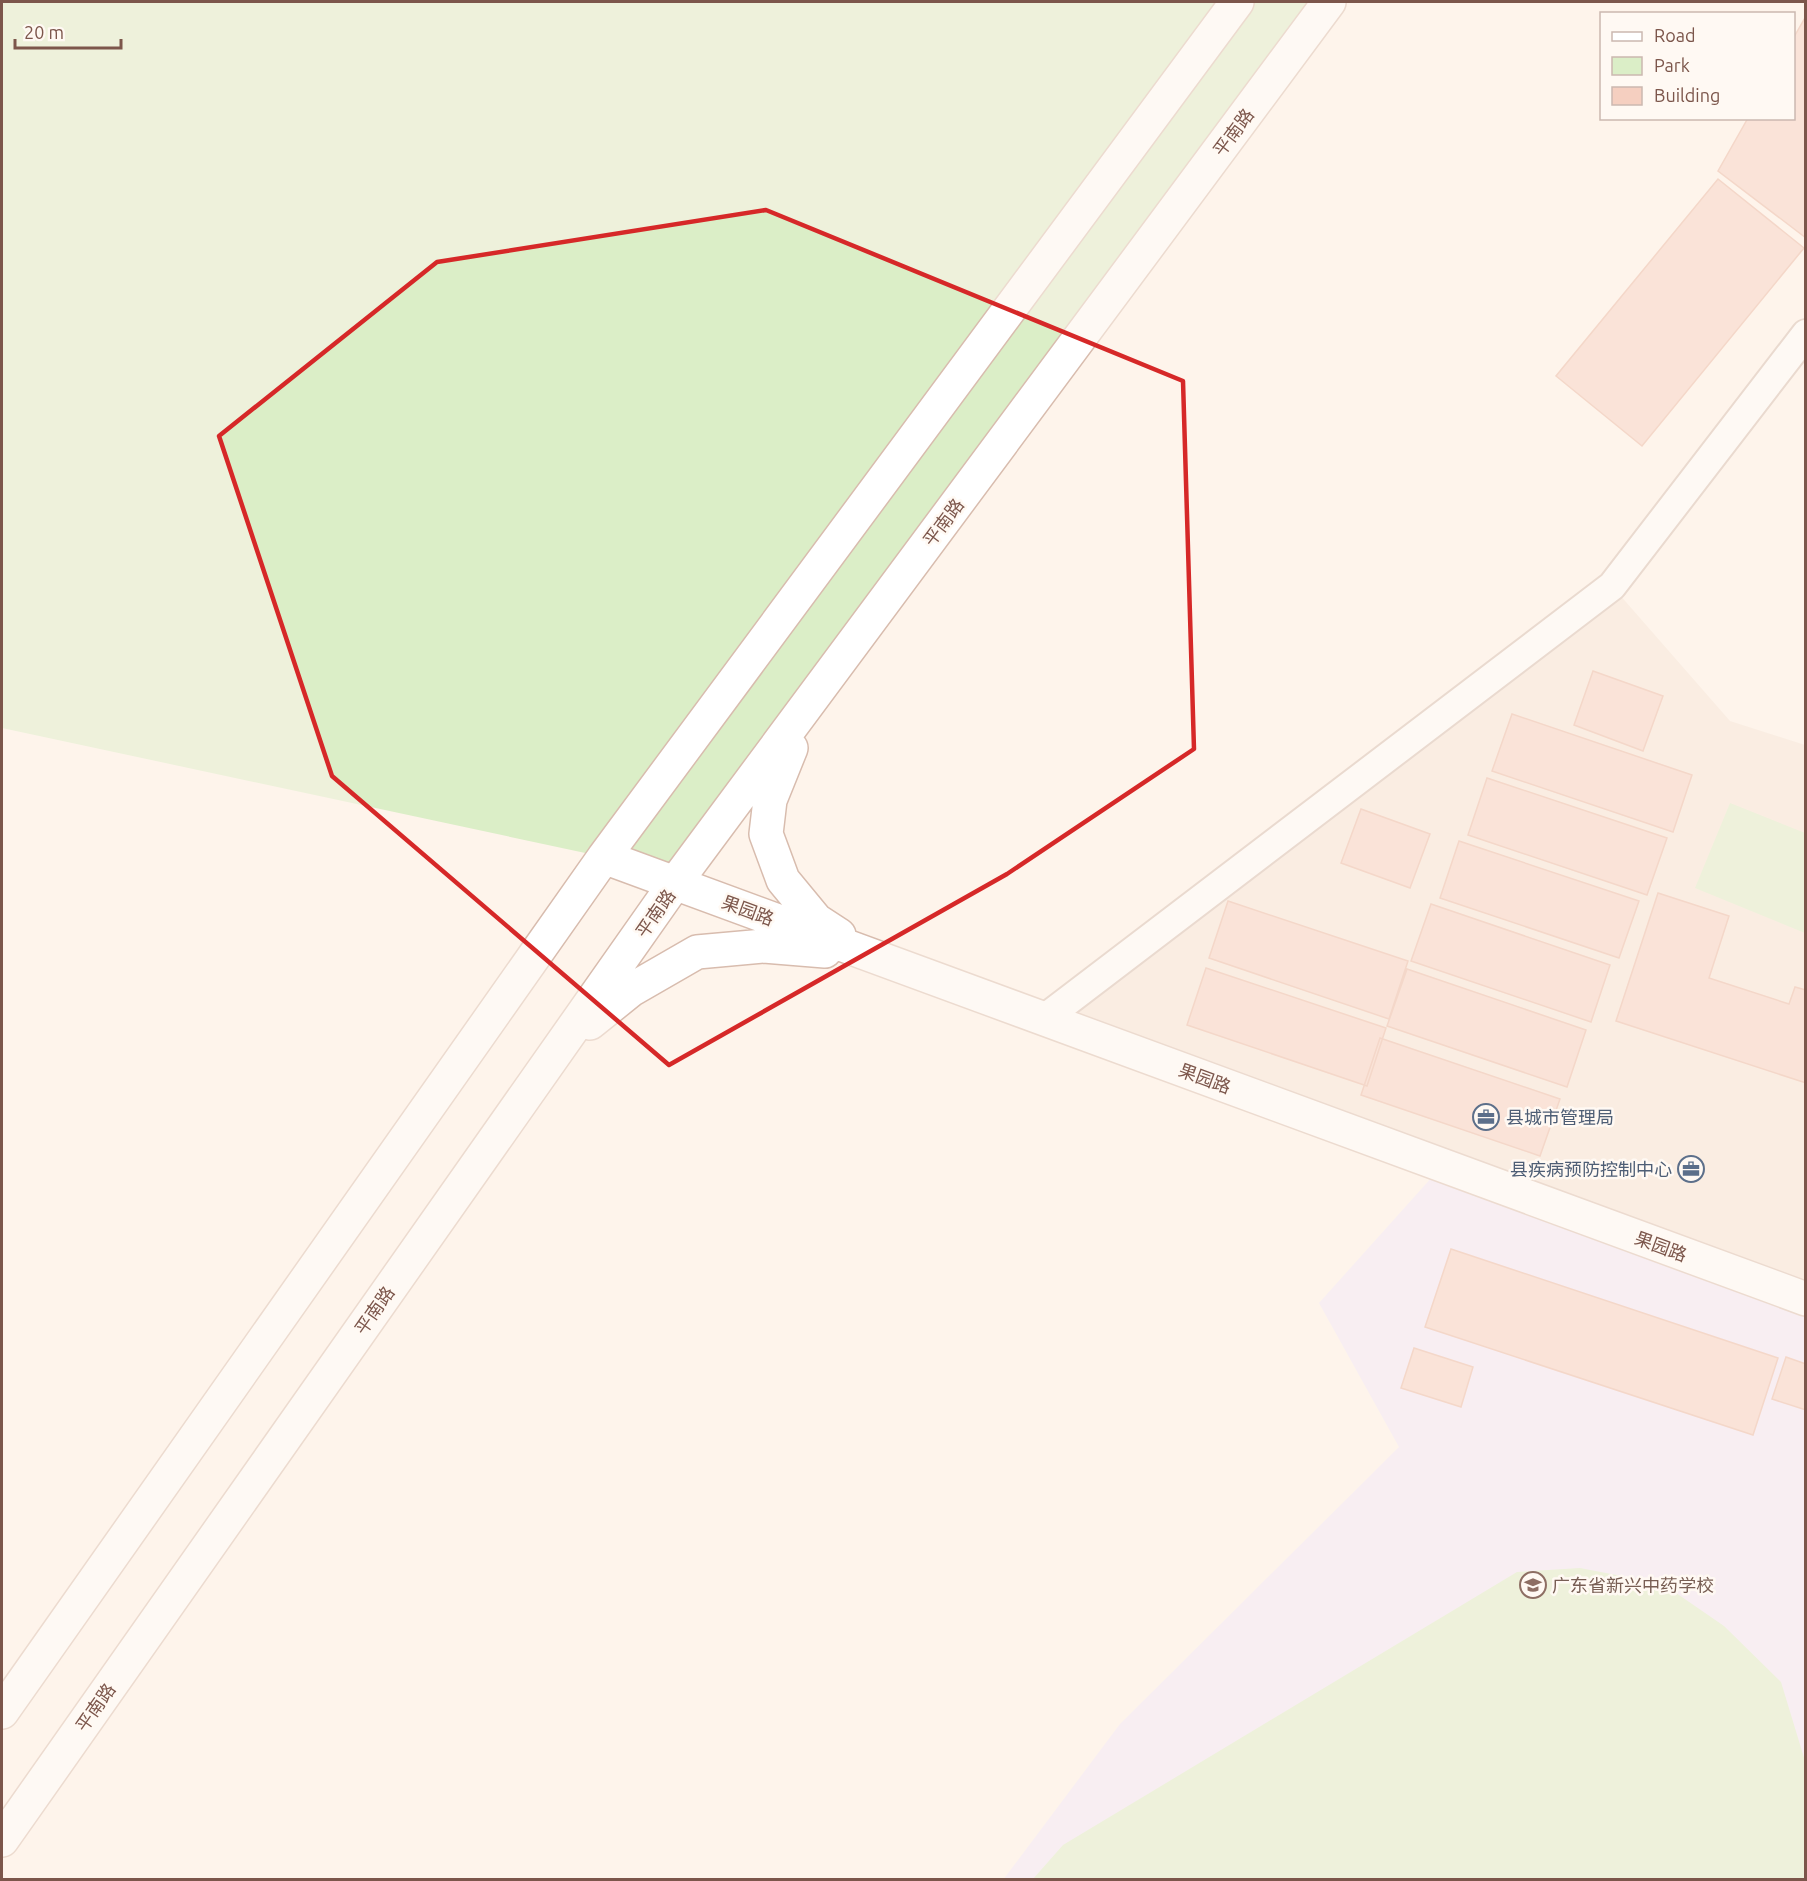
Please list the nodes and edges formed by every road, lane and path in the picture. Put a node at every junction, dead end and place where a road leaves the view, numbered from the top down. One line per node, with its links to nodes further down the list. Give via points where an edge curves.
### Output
1 (1237, 2): 5 (main road)
2 (1329, 2): 4 (main road, 平南路)
3 (1806, 334): 8 (street, via 1612,586)
4 (810, 702): 6 (main road, 平南路); 7 (main road, via 770,800 766,834 783,880 816,920)
5 (604, 857): 6 (main road, 果园路); 11 (main road)
6 (675, 884): 7 (main road, 果园路); 9 (main road, 平南路)
7 (868, 954): 8 (main road, 果园路); 9 (main road, via 764,946 697,952 631,990)
8 (1044, 1019): 10 (main road, 果园路)
9 (558, 1049): 12 (main road, 平南路)
10 (1806, 1299)
11 (2, 1712)
12 (2, 1840)

